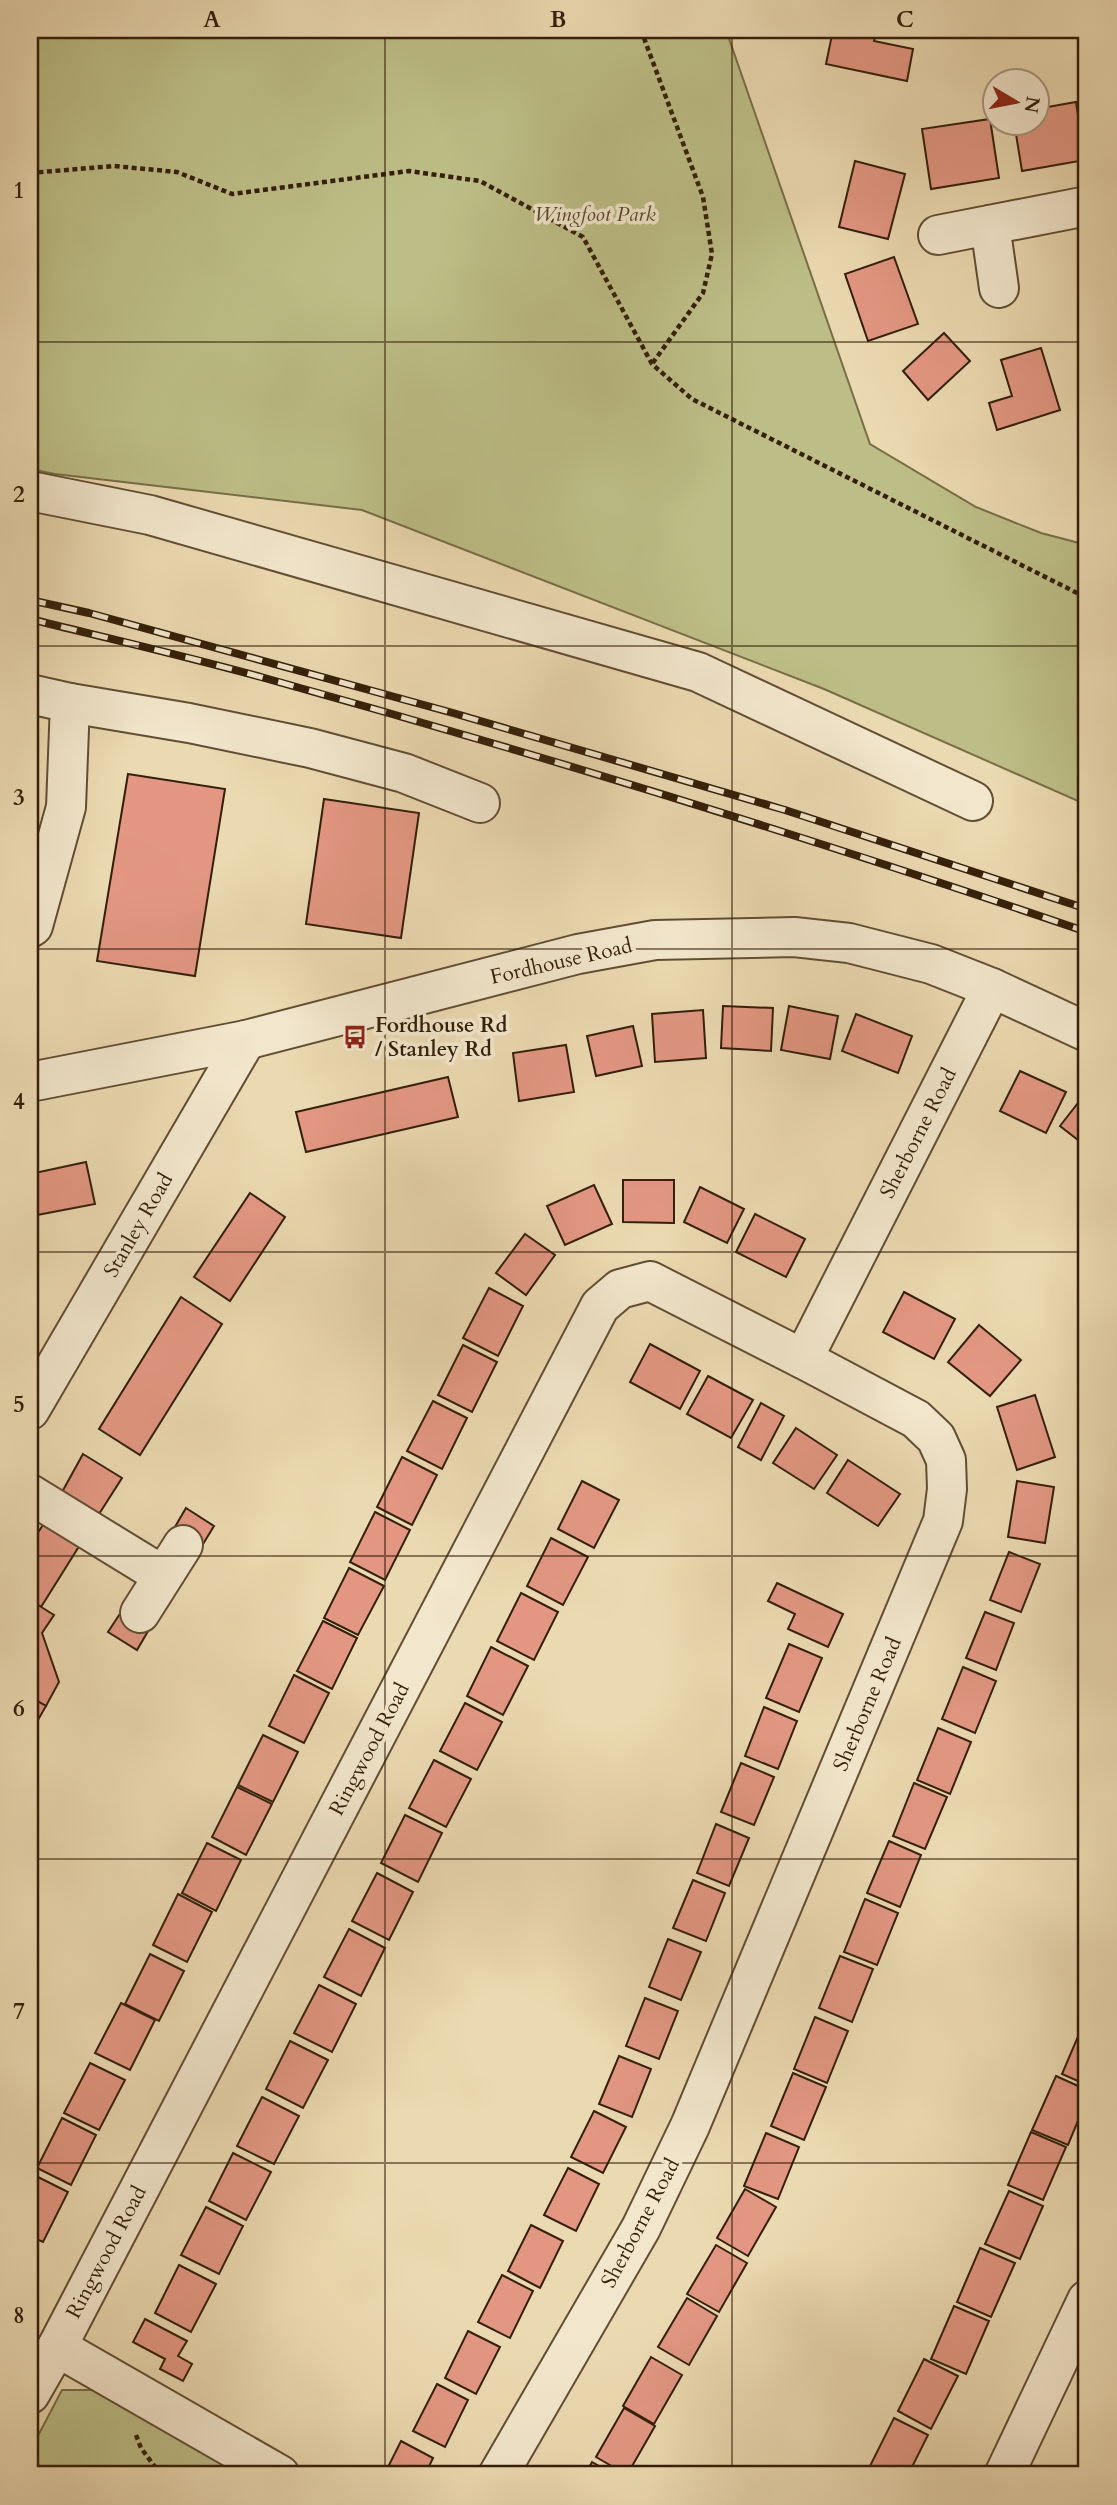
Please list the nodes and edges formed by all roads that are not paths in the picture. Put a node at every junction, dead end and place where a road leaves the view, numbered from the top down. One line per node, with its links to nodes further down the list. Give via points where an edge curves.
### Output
1 (1087, 206): 2 (street)
2 (990, 225): 3 (street); 4 (street)
3 (938, 235)
4 (999, 288)
5 (30, 491): 8 (street, via 150,515 698,672)
6 (30, 694): 7 (street)
7 (71, 703): 9 (street, via 310,748 404,772); 10 (street, via 66,807)
8 (973, 801)
9 (480, 803)
10 (30, 928)
11 (992, 988): 12 (street, Fordhouse Road); 13 (street, Fordhouse Road, via 931,964 849,943 794,937 655,940 578,954); 15 (street, Sherborne Road)
12 (1087, 1032)
13 (246, 1040): 14 (street, Fordhouse Road); 16 (street, Stanley Road)
14 (30, 1082)
15 (803, 1359): 20 (street, Ringwood Road, via 650,1281 620,1289 600,1306); 23 (street, Sherborne Road, via 916,1419 936,1438 946,1460 943,1521 690,2126 641,2228)
16 (30, 1410)
17 (30, 1494): 18 (street, via 172,1560)
18 (140, 1613)
19 (1087, 2300): 24 (street)
20 (57, 2347): 21 (street, Ringwood Road); 22 (street)
21 (30, 2394)
22 (280, 2475)
23 (498, 2475)
24 (1004, 2475)

